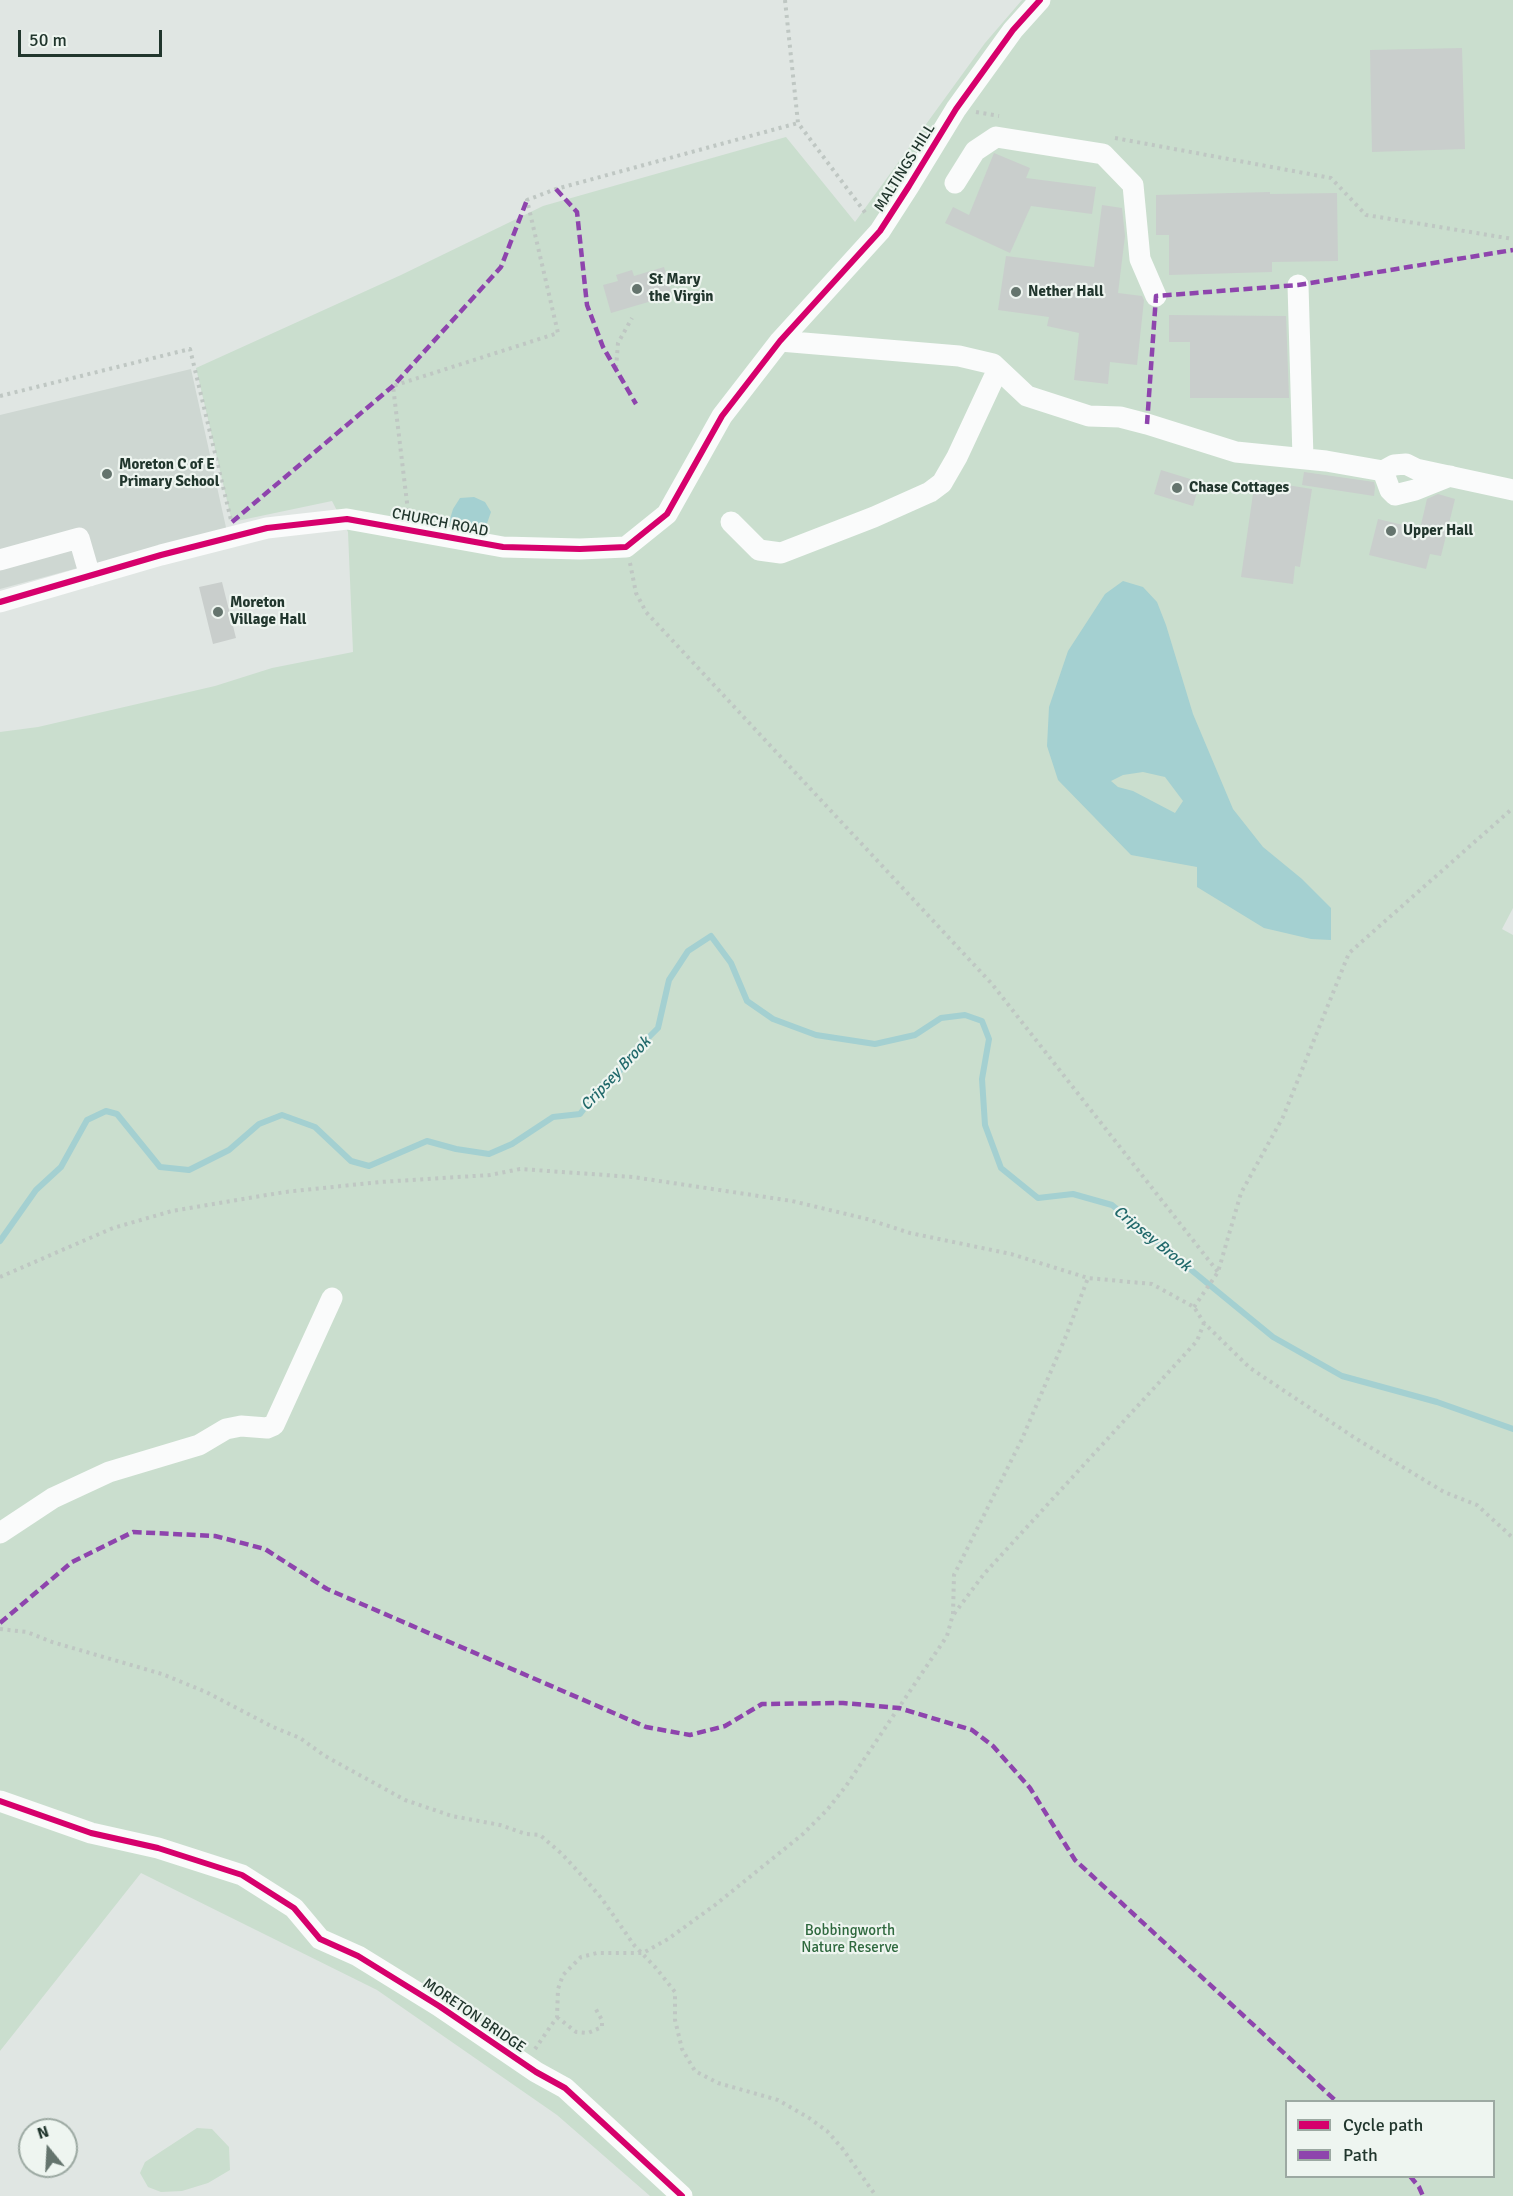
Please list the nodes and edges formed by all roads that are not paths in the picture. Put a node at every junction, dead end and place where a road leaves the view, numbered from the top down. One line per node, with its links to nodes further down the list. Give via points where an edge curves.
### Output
1 (1040, 0): 5 (street, MALTINGS HILL, via 1013,30 956,109 879,231)
2 (955, 183): 4 (street, via 975,151 996,137 1104,154 1133,185 1140,259)
3 (1298, 285): 7 (street)
4 (1156, 296)
5 (780, 341): 6 (street, via 958,356 993,364); 13 (street, CHURCH ROAD, via 722,416 668,514 626,547 503,548 347,519 267,528)
6 (998, 369): 7 (street, via 1028,396 1089,416 1120,417 1236,452); 11 (street, via 957,457 942,483 930,492 781,553 759,550)
7 (1303, 458): 8 (street)
8 (1383, 471): 9 (street, via 1406,464); 9 (street, via 1389,490 1395,495)
9 (1450, 476): 10 (street)
10 (1513, 490)
11 (731, 522)
12 (0, 560): 13 (street, via 79,538)
13 (90, 576): 14 (street, CHURCH ROAD)
14 (0, 602)
15 (332, 1298): 16 (street, via 274,1425 226,1429 199,1445 109,1472 53,1498)
16 (0, 1533)
17 (0, 1801): 18 (street, MORETON BRIDGE, via 92,1833 158,1848 242,1875 294,1908 320,1939 358,1956 565,2088)
18 (682, 2196)

